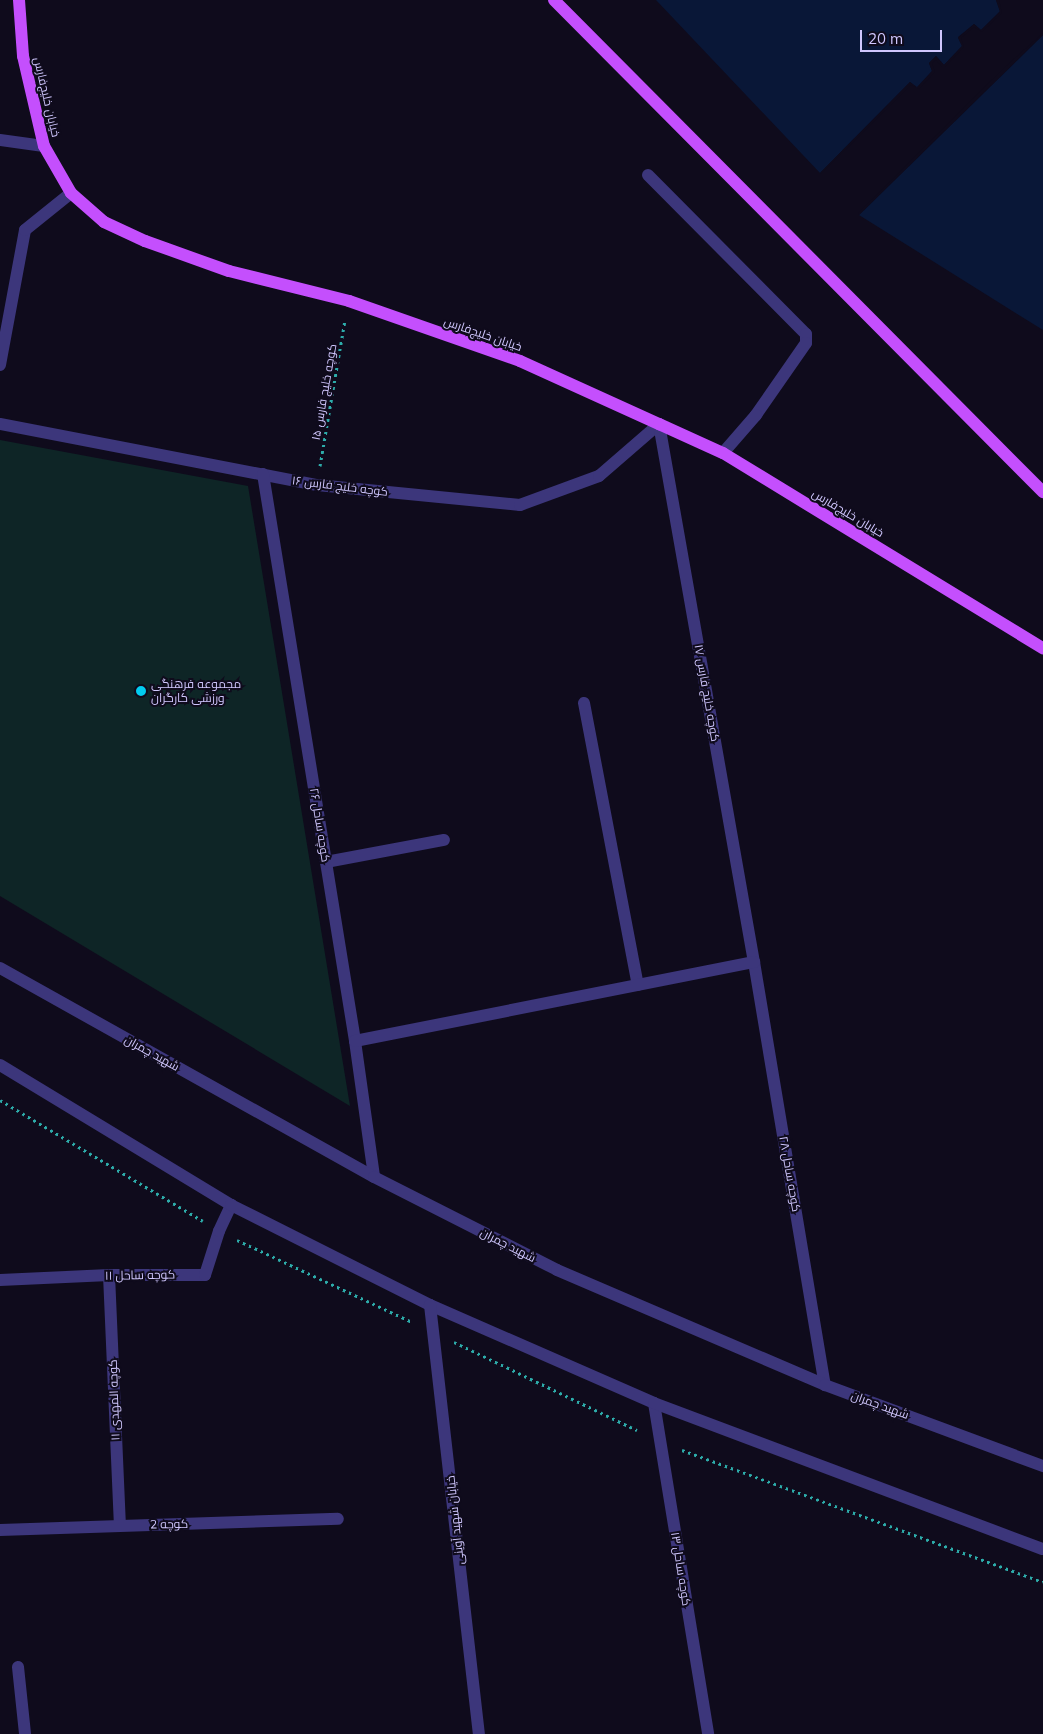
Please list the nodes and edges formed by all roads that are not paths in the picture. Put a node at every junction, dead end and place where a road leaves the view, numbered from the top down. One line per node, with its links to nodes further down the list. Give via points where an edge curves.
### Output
1 (19, 0): 4 (main road, خیابان خلیج‌فارس, via 23,56)
2 (554, 0): 12 (main road)
3 (0, 140): 4 (street)
4 (44, 146): 6 (main road, خیابان خلیج‌فارس)
5 (648, 174): 10 (street, via 806,334 806,343 756,415)
6 (71, 193): 7 (street, via 25,230); 9 (main road, خیابان خلیج‌فارس, via 104,222 145,241 230,270 348,302 520,361)
7 (0, 365)
8 (0, 424): 11 (street, کوچه خلیج فارس ۱۶)
9 (660, 424): 10 (main road, خیابان خلیج‌فارس); 11 (street, کوچه خلیج فارس ۱۶, via 598,476 520,505 317,485); 17 (street, کوچه خلیج فارس ۱۷)
10 (723, 453): 13 (main road, خیابان خلیج‌فارس)
11 (263, 474): 16 (street, کوچه ساحل ۲۶)
12 (1043, 492)
13 (1043, 648)
14 (584, 703): 19 (street)
15 (444, 840): 16 (street)
16 (326, 862): 20 (street, کوچه ساحل ۲۶)
17 (754, 962): 19 (street); 27 (street, کوچه ساحل ۲۸)
18 (0, 968): 22 (street, شهید چمران)
19 (638, 985): 20 (street)
20 (355, 1041): 22 (street, کوچه ساحل ۲۶)
21 (0, 1065): 23 (street)
22 (374, 1177): 27 (street, شهید چمران, via 557,1270)
23 (231, 1205): 24 (street, کوچه ساحل ۱۱, via 205,1275); 26 (street)
24 (109, 1275): 25 (street, کوچه ساحل ۱۱); 31 (street, کوچه المهدی ۱۱)
25 (0, 1280)
26 (430, 1305): 28 (street); 36 (street, خیابان شهید آوینی)
27 (825, 1385): 29 (street, شهید چمران)
28 (654, 1403): 33 (street); 37 (street, کوچه ساحل ۱۳)
29 (1043, 1466)
30 (338, 1519): 31 (street, کوچه 2)
31 (120, 1525): 32 (street, کوچه 2)
32 (0, 1530)
33 (1043, 1549)
34 (18, 1667): 35 (street)
35 (24, 1734)
36 (479, 1734)
37 (708, 1734)

